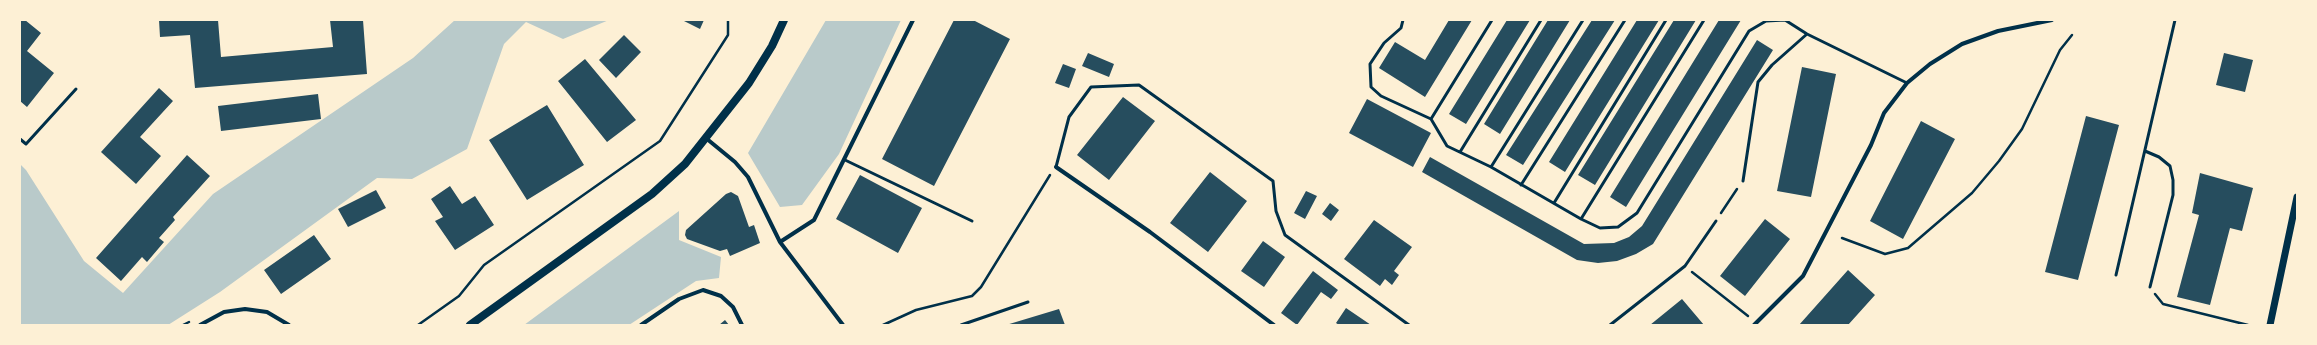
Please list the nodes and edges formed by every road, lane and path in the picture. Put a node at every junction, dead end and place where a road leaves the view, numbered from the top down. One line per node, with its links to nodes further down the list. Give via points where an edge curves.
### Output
1 (728, 20): 41 (path, via 728,35 660,140 484,265 459,296)
2 (784, 20): 19 (main road, via 772,46 749,83)
3 (913, 20): 22 (street)
4 (1404, 20): 17 (lane, via 1401,28 1384,43 1370,64 1371,87 1381,96)
5 (1492, 20): 17 (lane)
6 (1541, 20): 21 (lane)
7 (1583, 20): 24 (lane)
8 (1625, 20): 26 (lane)
9 (1666, 20): 28 (lane)
10 (1704, 20): 29 (lane)
11 (2052, 20): 15 (street, via 1998,31 1962,44 1930,64)
12 (2175, 20): 20 (lane)
13 (1807, 34): 15 (lane); 25 (lane, via 1772,65 1758,82); 29 (lane, via 1785,20 1766,21 1749,31 1637,213 1618,227 1600,228)
14 (2072, 36): 32 (path, via 2060,50 2022,129 1995,166 1955,209 1908,248 1885,254)
15 (1907, 83): 38 (street, via 1884,113 1871,145 1803,276)
16 (76, 89): 18 (lane, via 26,144)
17 (1431, 119): 21 (lane, via 1447,146)
18 (20, 139)
19 (707, 139): 33 (street, via 748,177); 42 (main road, via 685,164 652,194)
20 (2145, 151): 35 (lane); 36 (lane, via 2159,157 2170,166 2173,180 2172,195)
21 (1460, 152): 24 (lane)
22 (845, 160): 30 (lane); 33 (street, via 814,220)
23 (1056, 166): 46 (path, via 981,287 972,296 916,310); 48 (street, via 1150,232); 49 (lane, via 1069,117 1091,87 1139,85 1273,181 1276,212 1286,234)
24 (1491, 166): 26 (lane)
25 (1743, 181): 31 (path)
26 (1521, 185): 28 (lane)
27 (2297, 197): 52 (street)
28 (1554, 203): 29 (lane)
29 (1581, 219)
30 (972, 221)
31 (1716, 221): 34 (lane)
32 (1842, 238)
33 (780, 242): 45 (street)
34 (1685, 266): 38 (path); 50 (lane)
35 (2116, 275)
36 (2150, 287): 51 (path, via 2162,304)
37 (1028, 302): 47 (lane)
38 (1755, 324)
39 (200, 325): 40 (street, via 224,312 244,309 267,312)
40 (289, 325)
41 (418, 325)
42 (470, 325)
43 (641, 325): 44 (street, via 679,299 703,290 721,296 733,308)
44 (742, 325)
45 (843, 325)
46 (883, 325)
47 (962, 325)
48 (1274, 325)
49 (1409, 325)
50 (1610, 325)
51 (2248, 325)
52 (2270, 325)

